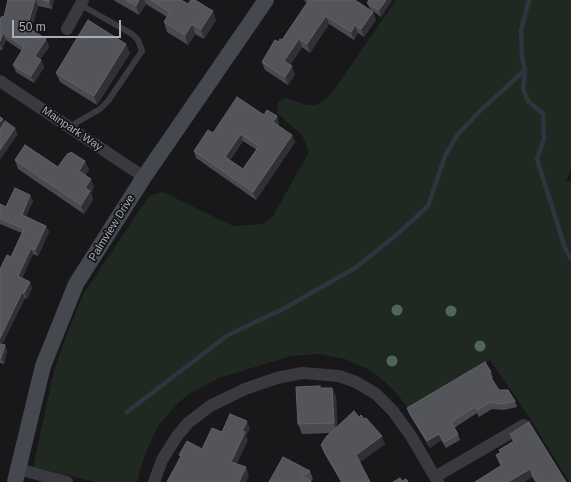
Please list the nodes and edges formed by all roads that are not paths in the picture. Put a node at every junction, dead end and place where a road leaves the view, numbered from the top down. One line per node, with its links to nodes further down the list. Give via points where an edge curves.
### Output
1 (266, 0): 6 (street, Palmview Drive)
2 (82, 3): 3 (street); 5 (lane, via 132,34 138,40 142,51 108,101 100,109)
3 (67, 28)
4 (0, 81): 5 (street, Mainpark Way)
5 (69, 127): 6 (street, Mainpark Way)
6 (144, 177): 8 (street, Palmview Drive, via 76,284 61,318 43,366)
7 (524, 425): 9 (street)
8 (16, 475): 10 (street)
9 (436, 479): 11 (street, via 411,436 393,411 376,394 356,382 339,376 302,373 245,389 210,406 188,423 177,436 162,460)
10 (67, 482)
11 (154, 482)

